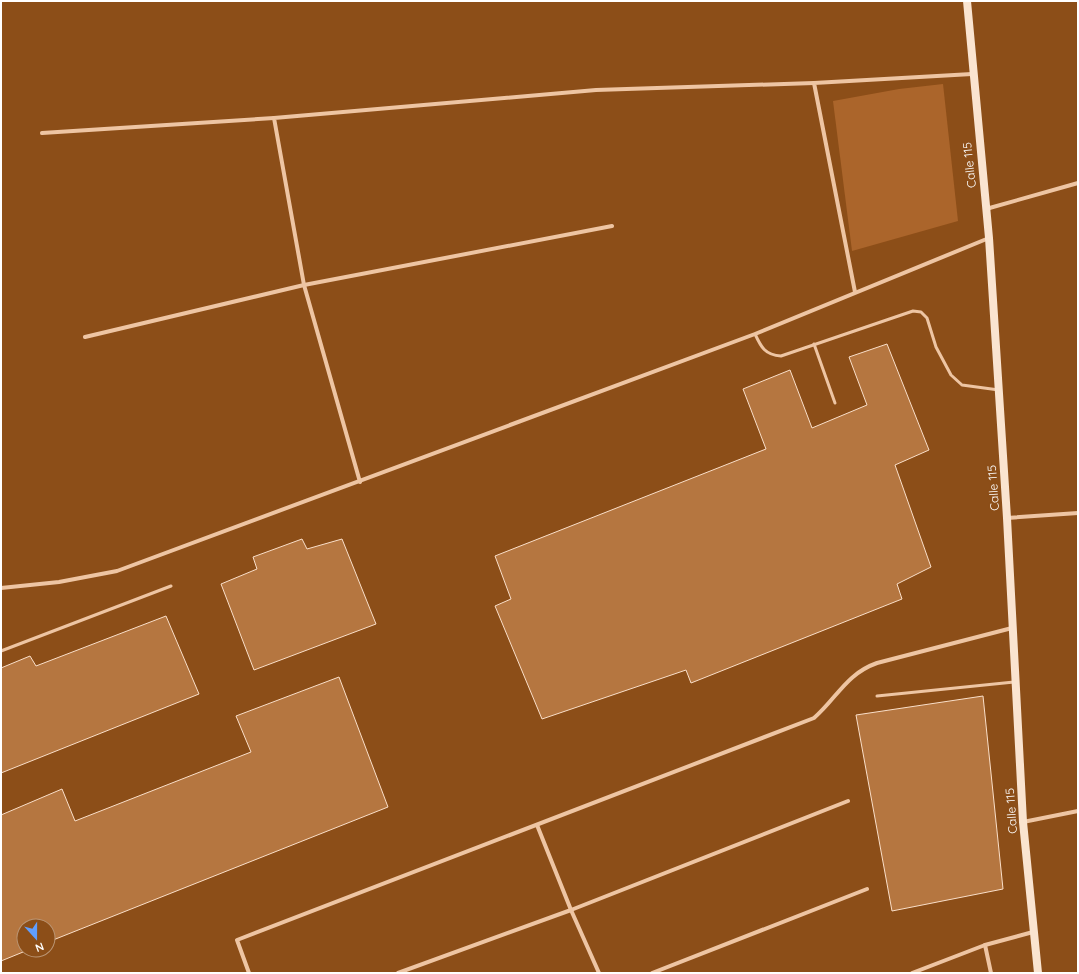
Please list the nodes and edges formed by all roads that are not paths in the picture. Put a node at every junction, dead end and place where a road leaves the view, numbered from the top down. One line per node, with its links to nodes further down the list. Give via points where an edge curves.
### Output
1 (966, 1): 2 (street, Calle 115)
2 (972, 74): 3 (street); 7 (street, Calle 115)
3 (814, 83): 4 (street, via 596,90); 11 (street)
4 (274, 118): 5 (street); 10 (street)
5 (42, 133)
6 (1078, 183): 7 (street)
7 (985, 209): 9 (street, Calle 115)
8 (612, 226): 10 (street)
9 (988, 238): 11 (street); 15 (street, Calle 115)
10 (304, 285): 13 (street); 17 (street)
11 (855, 292): 12 (street)
12 (755, 334): 14 (lane, via 762,350 772,356 781,356); 17 (street)
13 (85, 337)
14 (814, 344): 15 (lane, via 913,311 921,312 927,318 936,347 951,376 962,385); 16 (lane)
15 (999, 390): 19 (street, Calle 115)
16 (836, 403)
17 (360, 482): 21 (street, via 117,571 59,582)
18 (1078, 513): 19 (street)
19 (1007, 518): 22 (street, Calle 115)
20 (171, 586): 23 (lane)
21 (1, 588)
22 (1012, 628): 24 (street, Calle 115); 29 (street, via 877,662 852,676 829,705 814,718)
23 (1, 651)
24 (1014, 682): 25 (lane); 28 (street, Calle 115)
25 (877, 696)
26 (848, 801): 31 (street)
27 (1078, 811): 28 (street)
28 (1023, 822): 32 (street, Calle 115)
29 (537, 825): 31 (street); 34 (street, via 237,940)
30 (867, 889): 37 (street)
31 (571, 910): 35 (street); 36 (street)
32 (1033, 932): 33 (street); 40 (street, Calle 115)
33 (985, 945): 38 (street); 39 (street)
34 (249, 973)
35 (398, 973)
36 (600, 973)
37 (652, 973)
38 (912, 973)
39 (991, 973)
40 (1038, 973)

